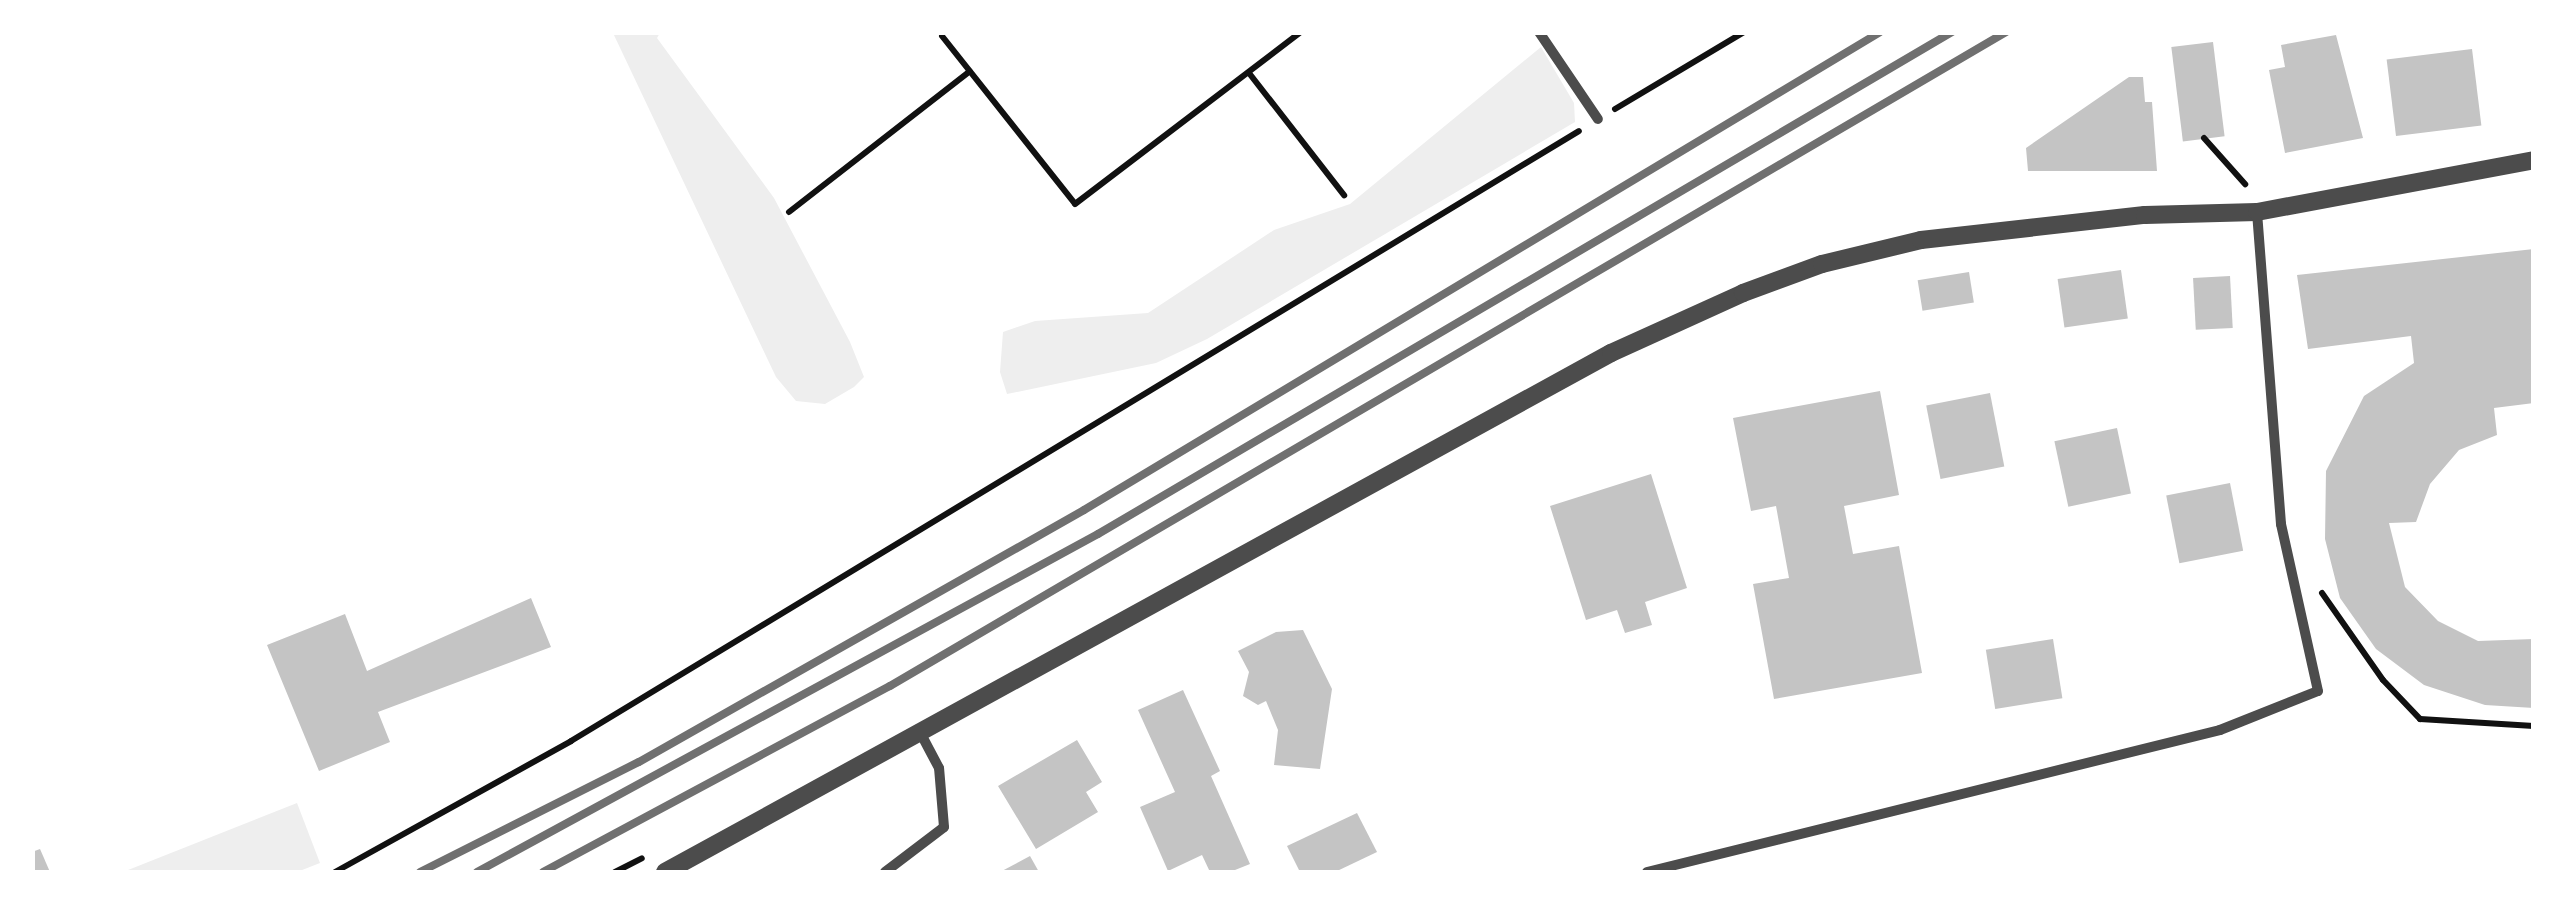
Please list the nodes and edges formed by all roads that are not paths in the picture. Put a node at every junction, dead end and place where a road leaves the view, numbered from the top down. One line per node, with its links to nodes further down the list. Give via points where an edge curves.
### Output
1 (1538, 32): 2 (street)
2 (1598, 119)
3 (2534, 160): 4 (street)
4 (2257, 212): 5 (street, via 2146,215 1922,240 1822,264 1686,315); 8 (street, via 2288,557 2318,691 2220,730)
5 (922, 736): 6 (street); 7 (street, via 939,768 944,827)
6 (666, 872)
7 (884, 872)
8 (1646, 872)

